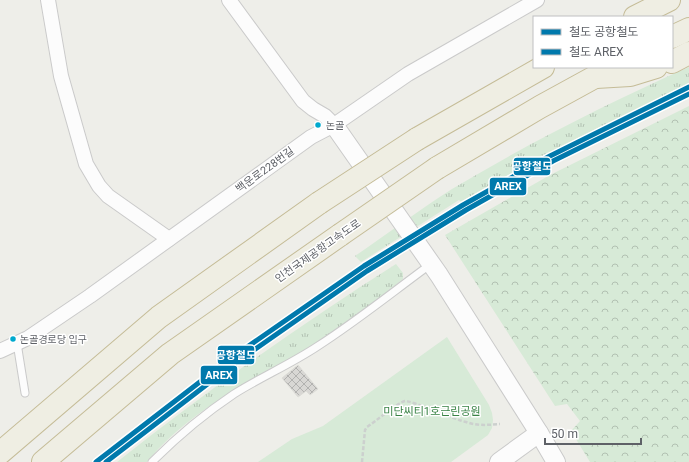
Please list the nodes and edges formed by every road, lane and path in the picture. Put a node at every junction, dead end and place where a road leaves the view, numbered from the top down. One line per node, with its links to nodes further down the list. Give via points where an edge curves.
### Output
1 (48, 0): 15 (street, via 61,76 86,164 108,196)
2 (229, 0): 14 (street, via 303,101)
3 (537, 0): 14 (street, 백운로228번길, via 408,74)
4 (668, 0): 5 (highway)
5 (637, 16)
6 (689, 29): 7 (highway)
7 (673, 37)
8 (689, 53): 9 (highway)
9 (673, 61)
10 (541, 68): 22 (highway, bridge, via 417,139 319,203 159,317)
11 (611, 68): 13 (highway, 인천국제공항고속도로)
12 (653, 68): 13 (highway, via 630,75)
13 (593, 77): 23 (highway, 인천국제공항고속도로, bridge, via 437,168 340,235 170,354)
14 (334, 125): 15 (street, 백운로228번길, via 311,137); 16 (street)
15 (168, 240): 17 (street, 백운로228번길, via 90,296)
16 (431, 263): 21 (street); 24 (lane, via 318,346 206,414 177,437)
17 (17, 343): 18 (street, 백운로228번길); 19 (lane)
18 (0, 350)
19 (25, 393)
20 (500, 424): 25 (path, via 467,423 411,402 403,402 367,427)
21 (539, 433): 26 (street); 27 (street)
22 (0, 453)
23 (43, 462)
24 (152, 462)
25 (362, 462)
26 (499, 462)
27 (556, 462)

